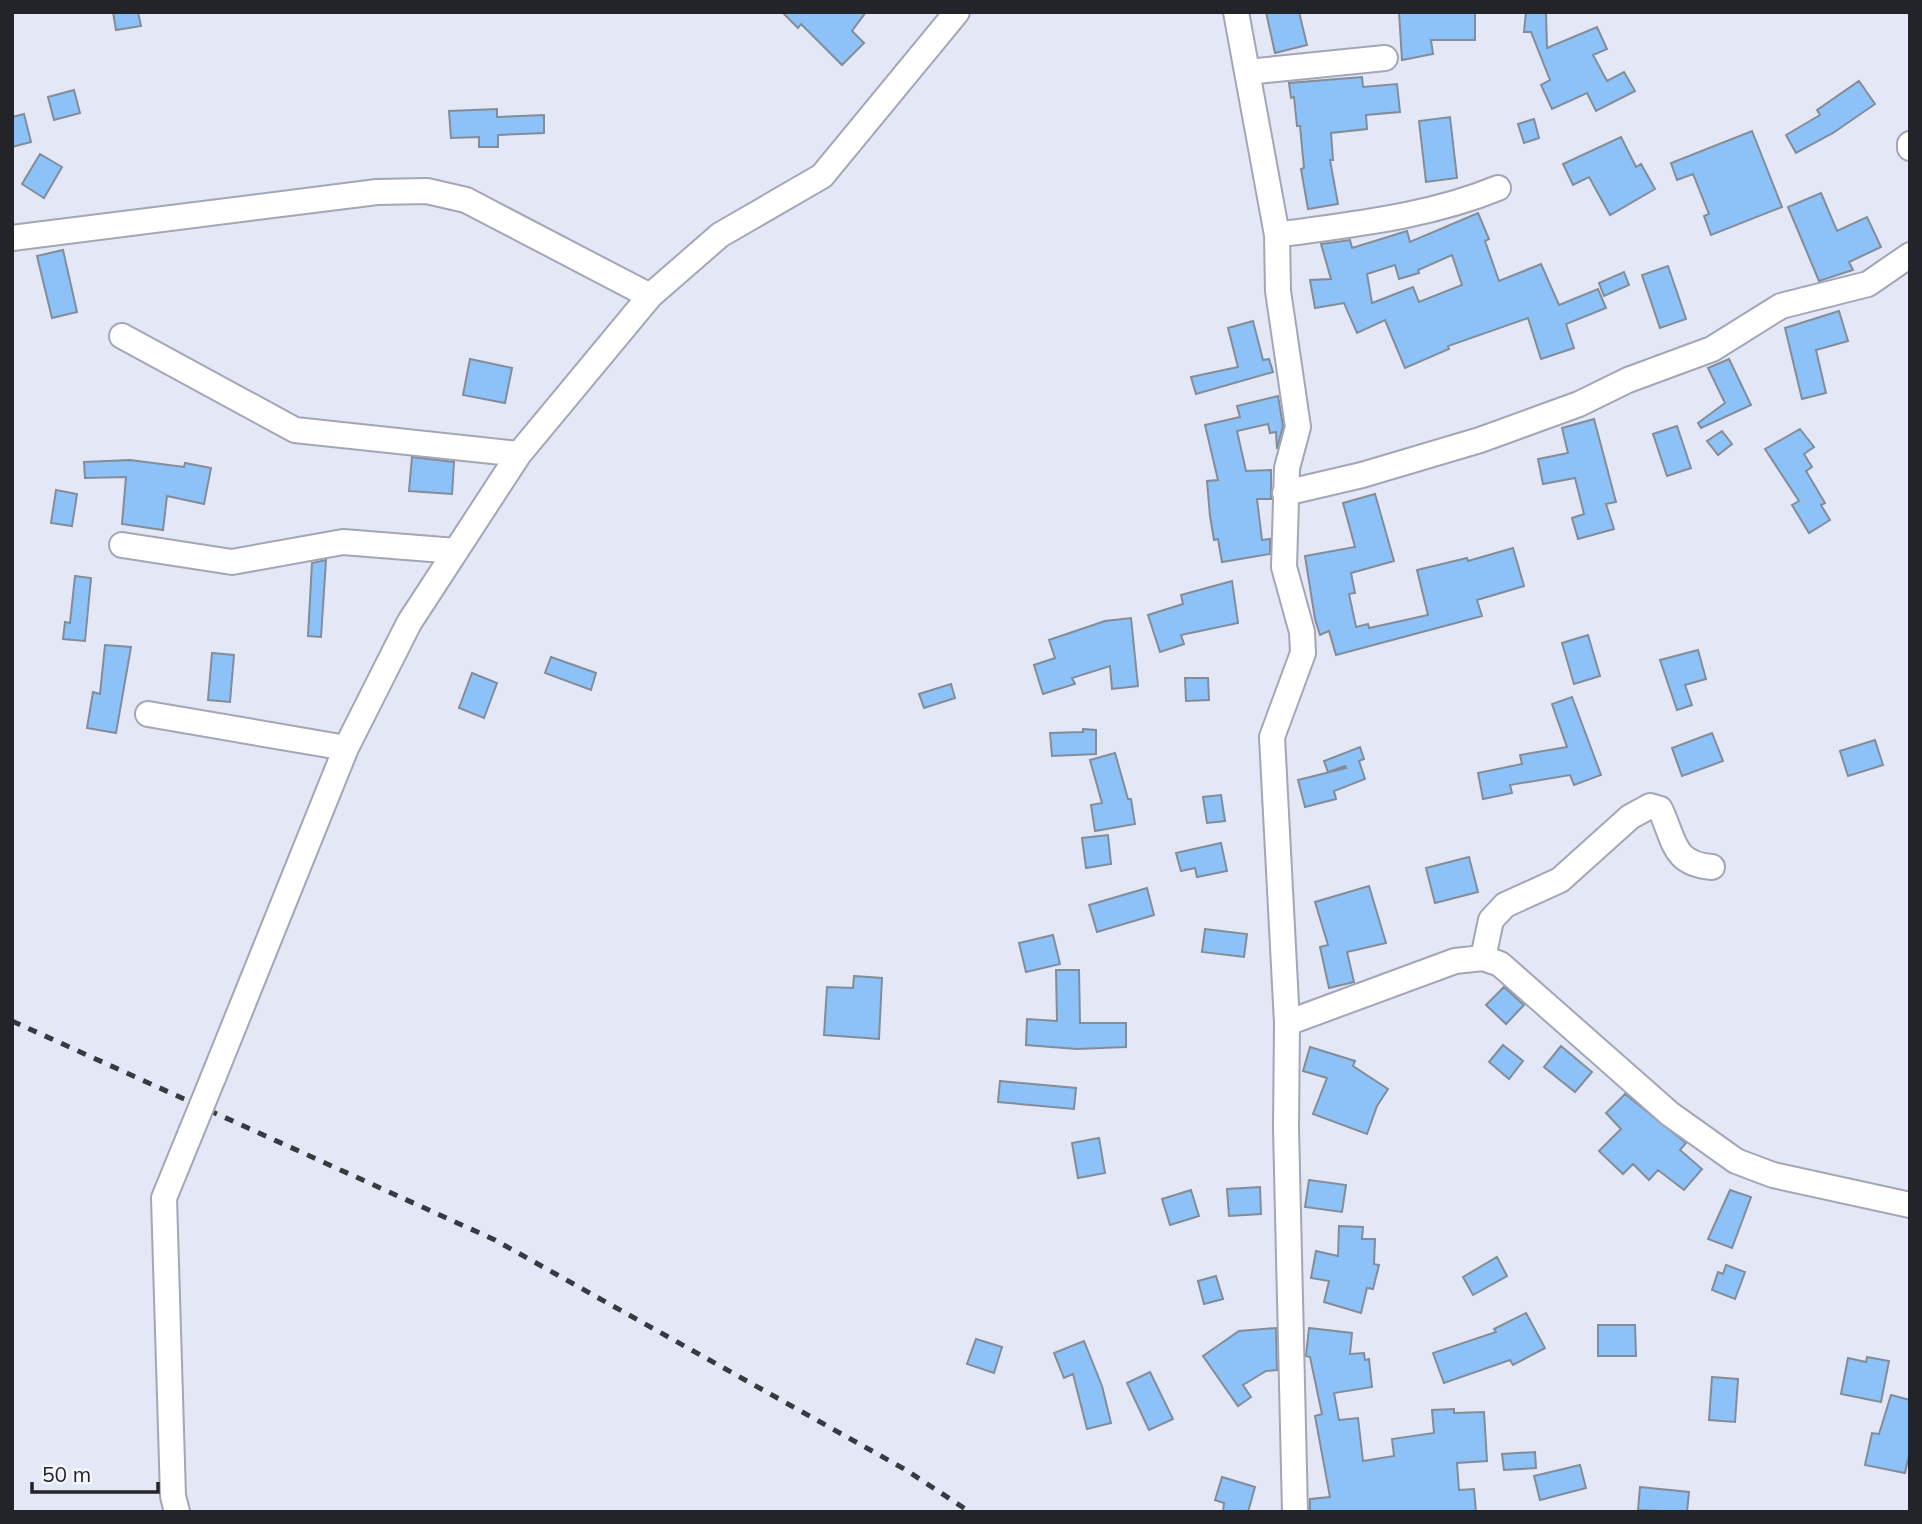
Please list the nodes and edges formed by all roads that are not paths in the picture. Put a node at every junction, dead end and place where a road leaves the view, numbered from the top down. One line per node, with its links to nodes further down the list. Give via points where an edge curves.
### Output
1 (957, 12): 9 (street, via 822,176 720,235)
2 (1236, 12): 4 (street)
3 (1385, 58): 4 (street)
4 (1247, 72): 6 (street)
5 (1498, 188): 6 (street, via 1457,205 1408,216)
6 (1277, 235): 12 (street, via 1278,292 1298,427)
7 (12, 238): 9 (street, via 377,191 427,191 466,200)
8 (1910, 255): 12 (street, via 1868,284 1781,306 1712,349 1579,404 1480,440)
9 (650, 296): 11 (street)
10 (122, 336): 11 (street, via 295,430)
11 (519, 454): 14 (street)
12 (1285, 493): 19 (street, via 1284,567 1302,632 1303,653 1272,737)
13 (122, 545): 14 (street, via 232,562 343,542)
14 (456, 551): 16 (street, via 409,623)
15 (148, 714): 16 (street)
16 (346, 748): 21 (street, bridge, via 164,1198)
17 (1712, 867): 18 (street, via 1695,866 1679,857 1660,809 1650,806 1630,817 1560,880 1505,905 1491,920)
18 (1483, 958): 19 (street, via 1455,961); 20 (street, via 1500,964 1670,1114 1736,1161 1773,1175)
19 (1287, 1023): 22 (street)
20 (1910, 1205)
21 (177, 1512)
22 (1294, 1512)

